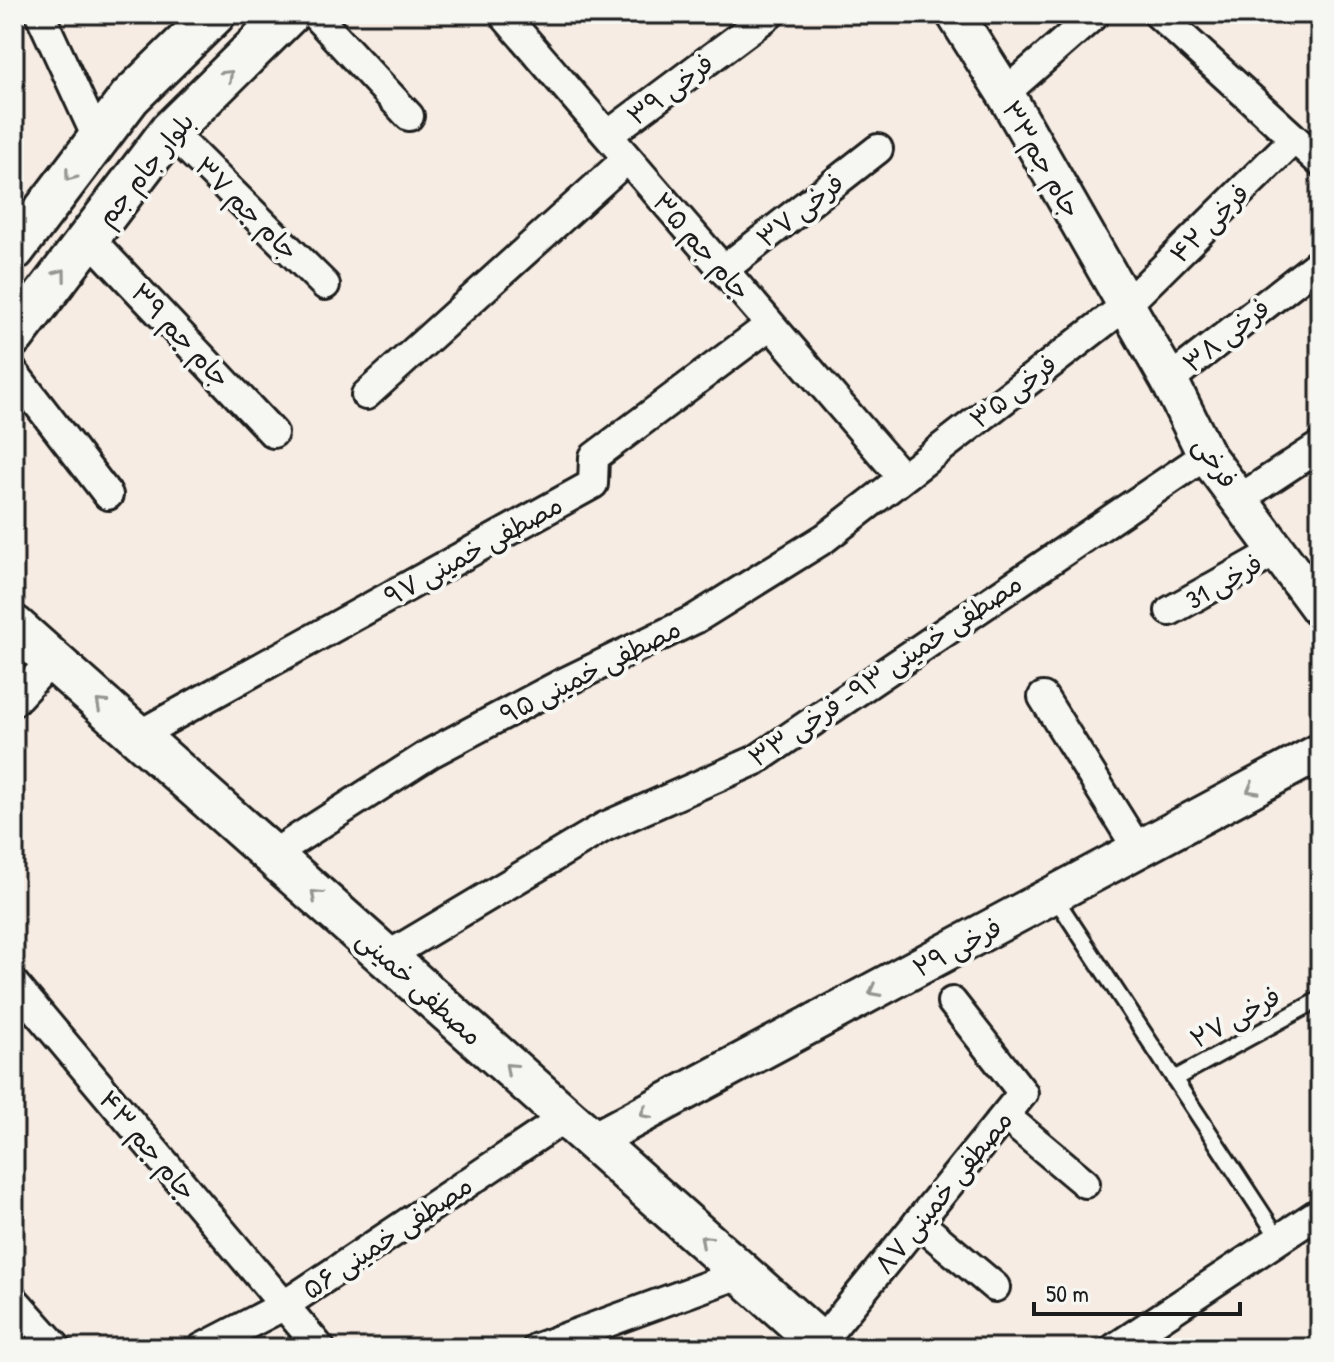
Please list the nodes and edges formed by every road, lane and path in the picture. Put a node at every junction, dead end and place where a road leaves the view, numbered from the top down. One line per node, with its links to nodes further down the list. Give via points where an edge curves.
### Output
1 (40, 14): 14 (street)
2 (215, 14): 14 (main road, بلوار جام جم, via 130,97)
3 (289, 14): 12 (main road, بلوار جام جم, one-way to 3)
4 (314, 14): 11 (street)
5 (503, 14): 13 (street, جام جم ۳۵)
6 (770, 14): 13 (street, فرخی ۳۹)
7 (955, 14): 10 (street, جام جم۳۳)
8 (1095, 14): 10 (street)
9 (1158, 14): 15 (street)
10 (1005, 93): 24 (street, جام جم۳۳)
11 (409, 116)
12 (170, 131): 19 (main road, بلوار جام جم); 23 (street, جام جم ۳۷)
13 (608, 135): 17 (street, جام جم ۳۵)
14 (98, 140): 20 (main road, بلوار جام جم, one-way to 20)
15 (1293, 140): 18 (street); 24 (street, فرخی ۴۲)
16 (878, 149): 22 (street, فرخی ۳۷)
17 (627, 159): 22 (street, جام جم ۳۵); 29 (street)
18 (1320, 162)
19 (89, 238): 26 (main road, بلوار جام جم, one-way to 19); 30 (street, جام جم ۳۹)
20 (14, 250)
21 (1320, 262): 28 (street, فرخی ۳۸)
22 (723, 270): 25 (street, جام جم ۳۵)
23 (325, 285)
24 (1125, 306): 28 (street, فرخی); 33 (street, فرخی ۳۵)
25 (770, 325): 33 (street, جام جم ۳۵); 43 (street, مصطفی خمینی ۹۷, via 594,457 593,484)
26 (14, 336)
27 (14, 373): 34 (street)
28 (1169, 380): 32 (street, فرخی)
29 (366, 395)
30 (273, 433)
31 (1320, 446): 35 (street)
32 (1206, 455): 35 (street, فرخی); 48 (street, مصطفی خمینی ۹۳- فرخی ۳۳, via 756,760 604,827)
33 (902, 477): 46 (street, مصطفی خمینی ۹۵, via 825,538 695,619 431,753)
34 (108, 495)
35 (1241, 498): 36 (street, فرخی)
36 (1277, 551): 37 (street, فرخی); 38 (street, فرخی 31)
37 (1320, 609)
38 (1170, 611)
39 (14, 626): 40 (main road, مصطفی خمینی)
40 (52, 660): 42 (street); 43 (main road, مصطفی خمینی, one-way to 40)
41 (1043, 697): 45 (street)
42 (14, 701)
43 (137, 736): 46 (main road, مصطفی خمینی)
44 (1320, 752): 45 (street, فرخی ۲۹, one-way to 45)
45 (1139, 851): 47 (street, فرخی ۲۹)
46 (272, 855): 48 (main road, مصطفی خمینی, one-way to 46)
47 (1054, 895): 52 (lane); 54 (street, فرخی ۲۹, one-way to 54)
48 (386, 957): 54 (main road, مصطفی خمینی, one-way to 48)
49 (14, 984): 62 (street, جام جم ۴۳)
50 (1320, 999): 52 (lane, فرخی ۲۷)
51 (952, 1002): 53 (street, مصطفی خمینی ۸۷, via 1023,1093)
52 (1174, 1079): 58 (lane)
53 (1005, 1116): 55 (street); 57 (street, مصطفی خمینی ۸۷)
54 (580, 1129): 59 (main road, مصطفی خمینی, one-way to 54); 62 (street, مصطفی خمینی ۵۶)
55 (1085, 1183)
56 (1320, 1212): 58 (street)
57 (918, 1222): 60 (street); 63 (street, مصطفی خمینی ۸۷)
58 (1278, 1237): 68 (street)
59 (742, 1273): 63 (main road, مصطفی خمینی); 67 (street)
60 (995, 1287)
61 (14, 1300): 64 (street)
62 (283, 1306): 65 (street, مصطفی خمینی ۵۶); 66 (street, جام جم ۴۳)
63 (823, 1345)
64 (57, 1348)
65 (202, 1348)
66 (320, 1348)
67 (537, 1348)
68 (1115, 1348)

